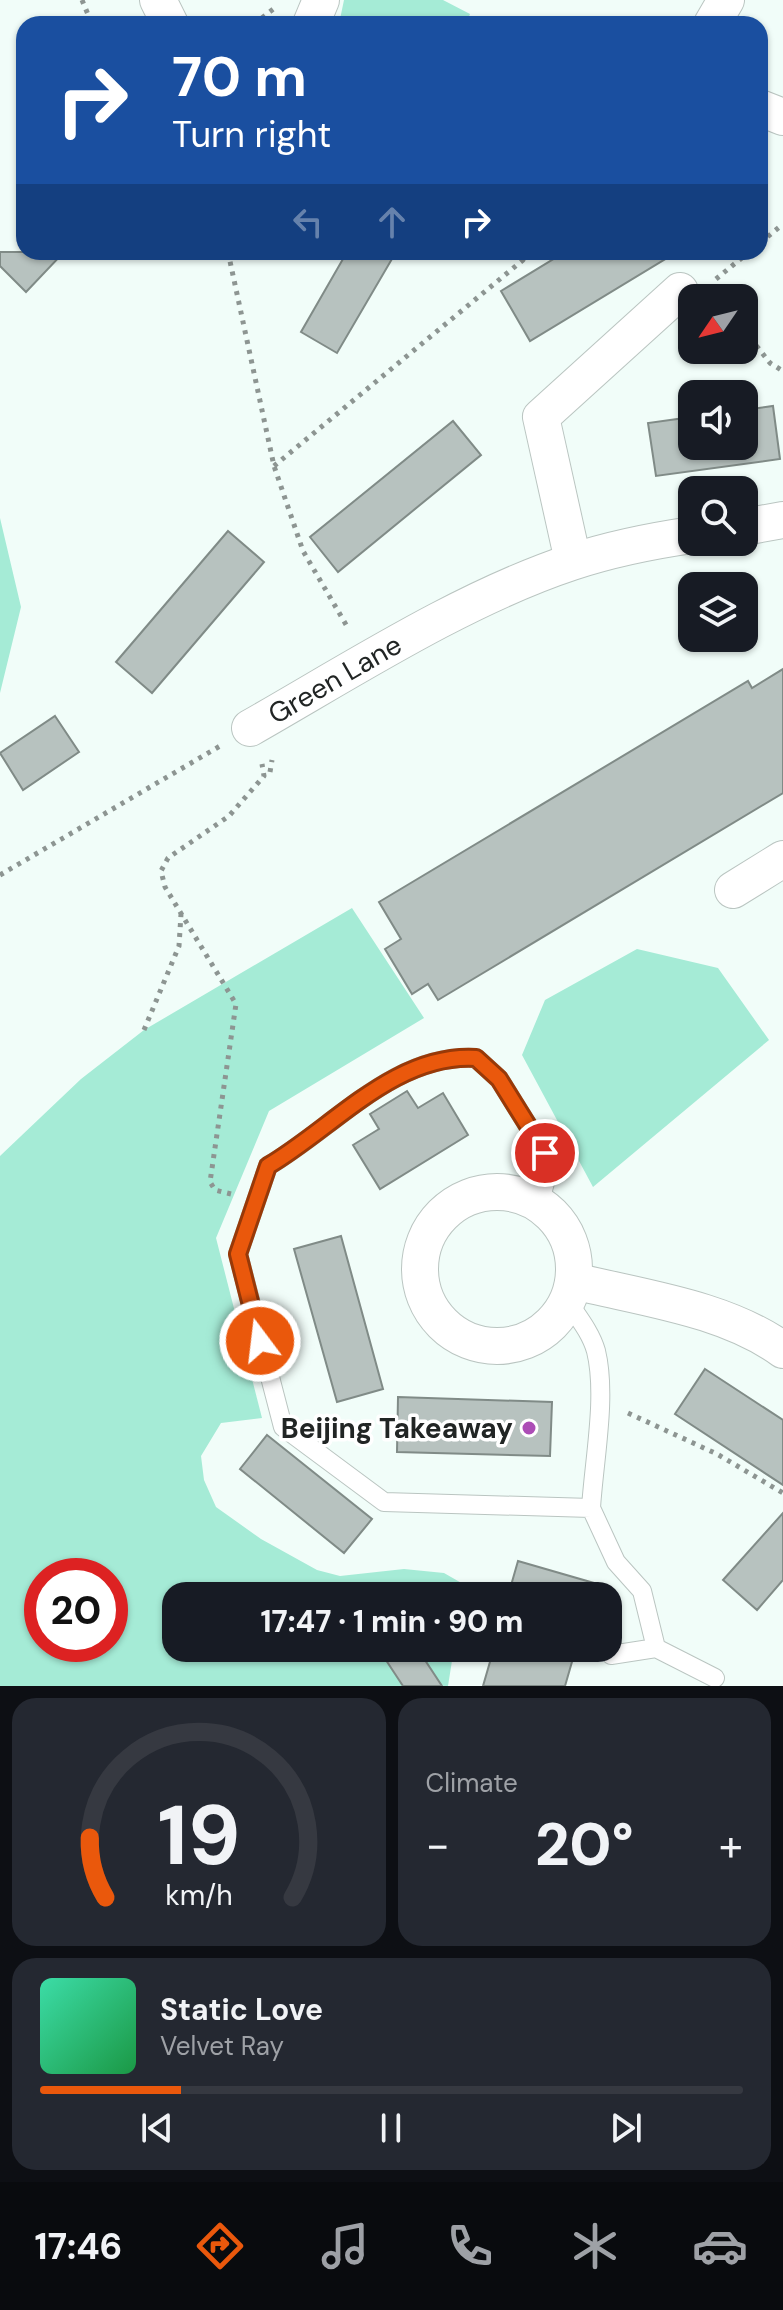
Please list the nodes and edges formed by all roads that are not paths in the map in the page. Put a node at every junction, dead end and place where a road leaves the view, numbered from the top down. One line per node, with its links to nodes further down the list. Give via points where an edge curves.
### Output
1 (678, 293): 5 (street, via 541,417)
2 (783, 520): 3 (street)
3 (758, 524)
4 (678, 537): 5 (street, Green Lane)
5 (573, 561): 6 (street, Green Lane, via 526,579 366,660)
6 (250, 728)
7 (783, 859): 8 (street)
8 (733, 890)
9 (539, 1204): 10 (street, via 568,1237 574,1259); 10 (street, via 498,1191 456,1203 427,1236 420,1257 427,1301 455,1334 497,1347 539,1335 556,1320); 12 (lane, via 550,1165 521,1113 499,1079 476,1058 452,1056 379,1088 268,1166 238,1254 283,1427 384,1502)
10 (571, 1291): 11 (street, via 690,1310 763,1335); 12 (lane, via 596,1352 601,1403)
11 (783, 1350)
12 (591, 1508): 13 (lane, via 616,1562 642,1591)
13 (656, 1648): 14 (lane); 15 (lane)
14 (622, 1653)
15 (715, 1678)

